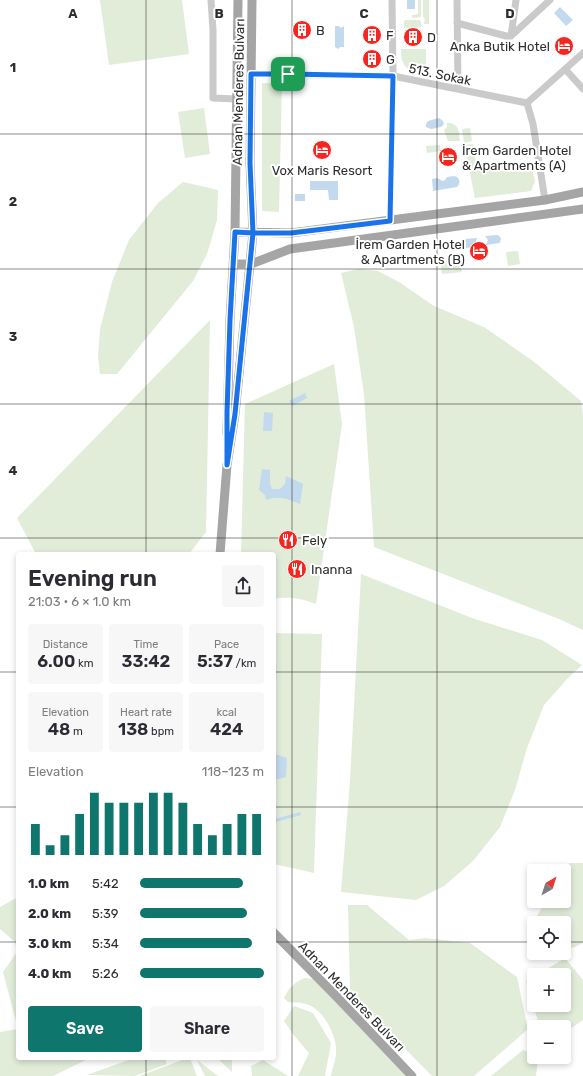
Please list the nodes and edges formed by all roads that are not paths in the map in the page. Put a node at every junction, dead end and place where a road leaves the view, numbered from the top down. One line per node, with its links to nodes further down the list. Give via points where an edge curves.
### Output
1 (211, 0): 16 (street, via 213,98)
2 (238, 0): 16 (main road, Adnan Menderes Bulvarı)
3 (252, 0): 12 (main road, Adnan Menderes Bulvarı)
4 (392, 0): 13 (street)
5 (457, 0): 8 (street)
6 (516, 0): 9 (street)
7 (550, 0): 9 (street)
8 (457, 23): 9 (street); 15 (street)
9 (511, 36)
10 (583, 53): 11 (street)
11 (565, 69): 14 (street); 17 (street)
12 (251, 74): 13 (street, 513. Sokak); 23 (main road, Adnan Menderes Bulvarı, via 250,163)
13 (393, 76): 15 (street, 513. Sokak); 21 (street)
14 (583, 88)
15 (458, 89): 17 (street, 513. Sokak)
16 (236, 99): 22 (main road, Adnan Menderes Bulvarı)
17 (527, 103): 19 (street, via 533,124)
18 (583, 192): 19 (main road)
19 (545, 200): 21 (main road)
20 (583, 209): 25 (main road, via 290,249)
21 (390, 221): 23 (main road, via 291,233)
22 (235, 232): 23 (main road); 24 (main road, Adnan Menderes Bulvarı)
23 (253, 233): 25 (main road, Adnan Menderes Bulvarı)
24 (234, 264): 25 (main road); 26 (main road)
25 (251, 264): 26 (main road)
26 (227, 465): 27 (main road)
27 (220, 552)
28 (276, 936): 29 (main road, Adnan Menderes Bulvarı)
29 (412, 1076)

